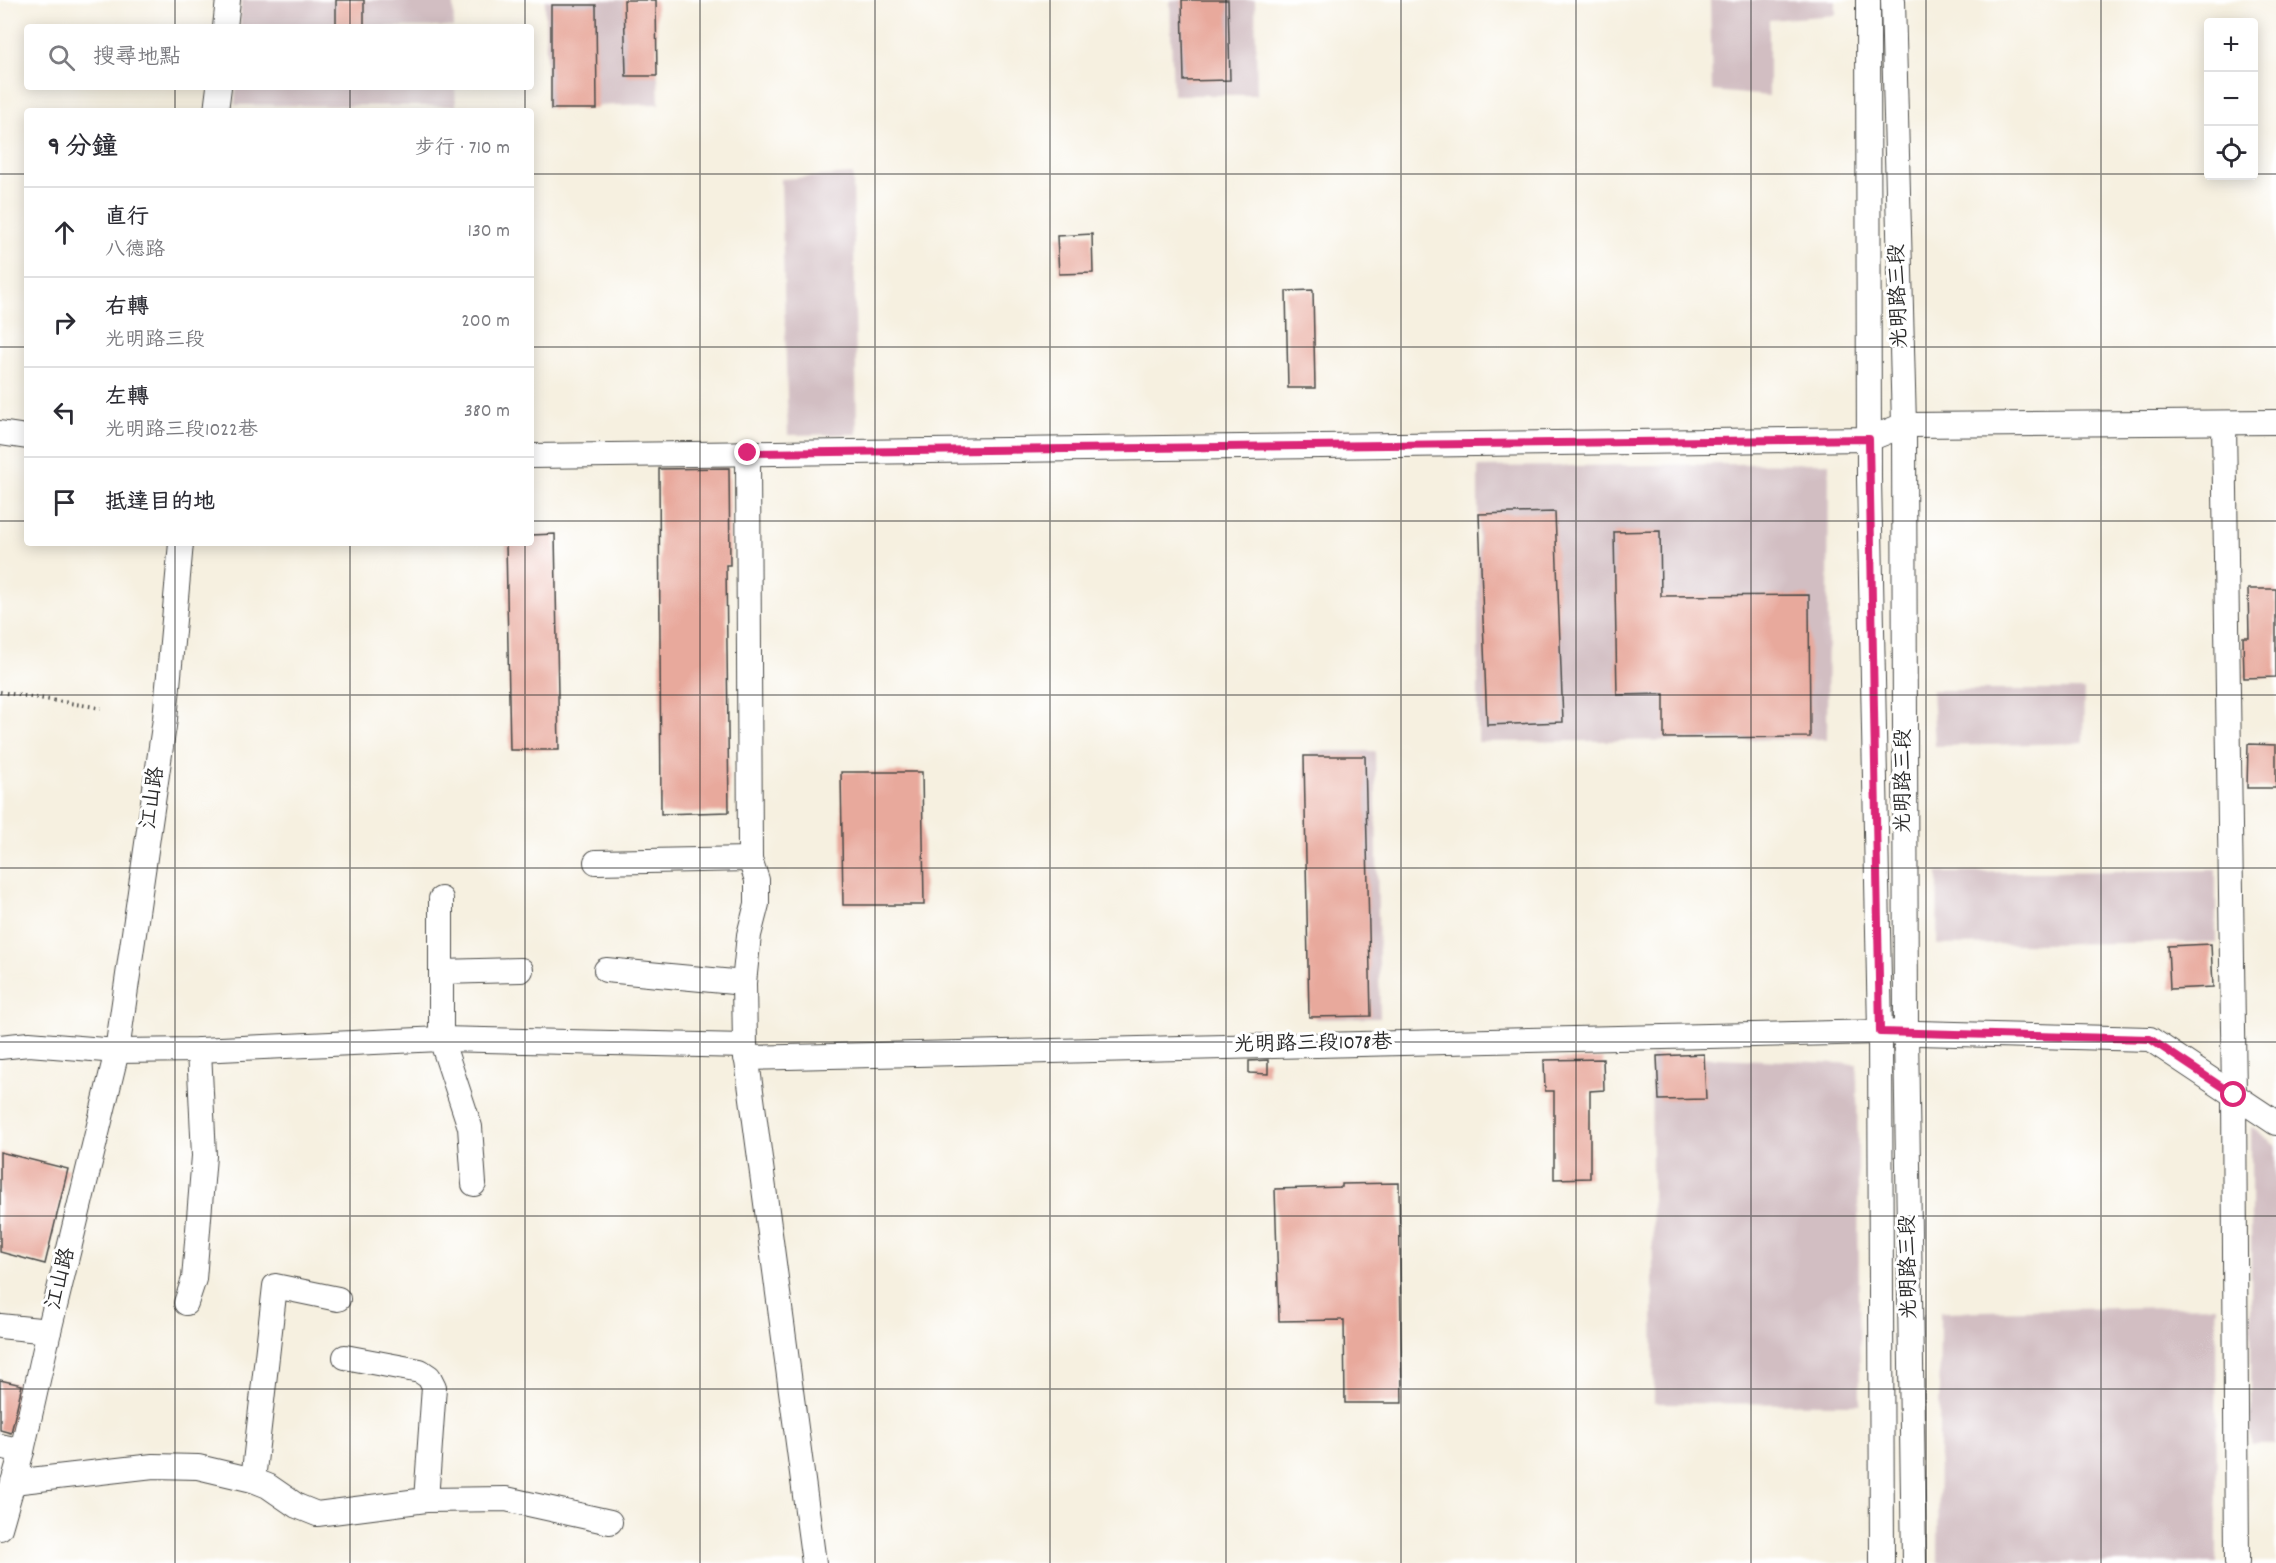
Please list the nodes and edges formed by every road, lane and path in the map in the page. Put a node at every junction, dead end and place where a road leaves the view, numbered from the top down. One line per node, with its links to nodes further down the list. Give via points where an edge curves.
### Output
1 (228, 0): 4 (street)
2 (1868, 0): 12 (street, 光明路三段)
3 (1893, 0): 8 (street, 光明路三段)
4 (225, 24)
5 (219, 90): 6 (street)
6 (216, 108)
7 (2276, 422): 9 (street)
8 (1904, 424): 9 (street); 12 (street); 26 (street, 光明路三段)
9 (2225, 430): 32 (street)
10 (0, 433): 11 (street)
11 (24, 437)
12 (1869, 439): 13 (street); 25 (street, 光明路三段)
13 (748, 453): 14 (street); 18 (street)
14 (534, 456)
15 (181, 546): 30 (street, 江山路, via 165,719)
16 (0, 692): 17 (path)
17 (101, 708)
18 (750, 859): 19 (street); 24 (street, via 757,880 757,904)
19 (596, 862)
20 (441, 899): 23 (street)
21 (521, 970): 23 (street)
22 (606, 970): 24 (street)
23 (441, 972): 27 (street)
24 (744, 983): 31 (street)
25 (1880, 1032): 26 (street, 光明路三段1078巷); 31 (street, 光明路三段1078巷); 47 (street, 光明路三段)
26 (1906, 1032): 32 (street, 光明路三段1078巷, via 2150,1039); 48 (street, 光明路三段)
27 (441, 1039): 29 (street, 光明路三段1078巷); 31 (street, 光明路三段1078巷); 34 (street, via 470,1127)
28 (0, 1047): 30 (street, via 29,1044)
29 (199, 1050): 30 (street, 光明路三段1078巷); 36 (street, via 204,1156 194,1279)
30 (117, 1051): 38 (street, 江山路)
31 (746, 1052): 46 (street)
32 (2234, 1095): 33 (street, 光明路三段1078巷); 49 (street)
33 (2276, 1123)
34 (474, 1184)
35 (338, 1299): 41 (street, via 275,1286)
36 (186, 1303)
37 (0, 1326): 38 (street, 江山路)
38 (49, 1331): 40 (street, 江山路)
39 (345, 1357): 43 (street, via 420,1371 429,1377 434,1387)
40 (11, 1448): 42 (street, 江山路)
41 (253, 1480): 42 (street, via 198,1467 153,1466); 43 (street, via 317,1514)
42 (13, 1482): 45 (street, 江山路)
43 (426, 1500): 44 (street, via 506,1500)
44 (610, 1522)
45 (0, 1528)
46 (814, 1563)
47 (1882, 1563)
48 (1914, 1563)
49 (2237, 1563)

